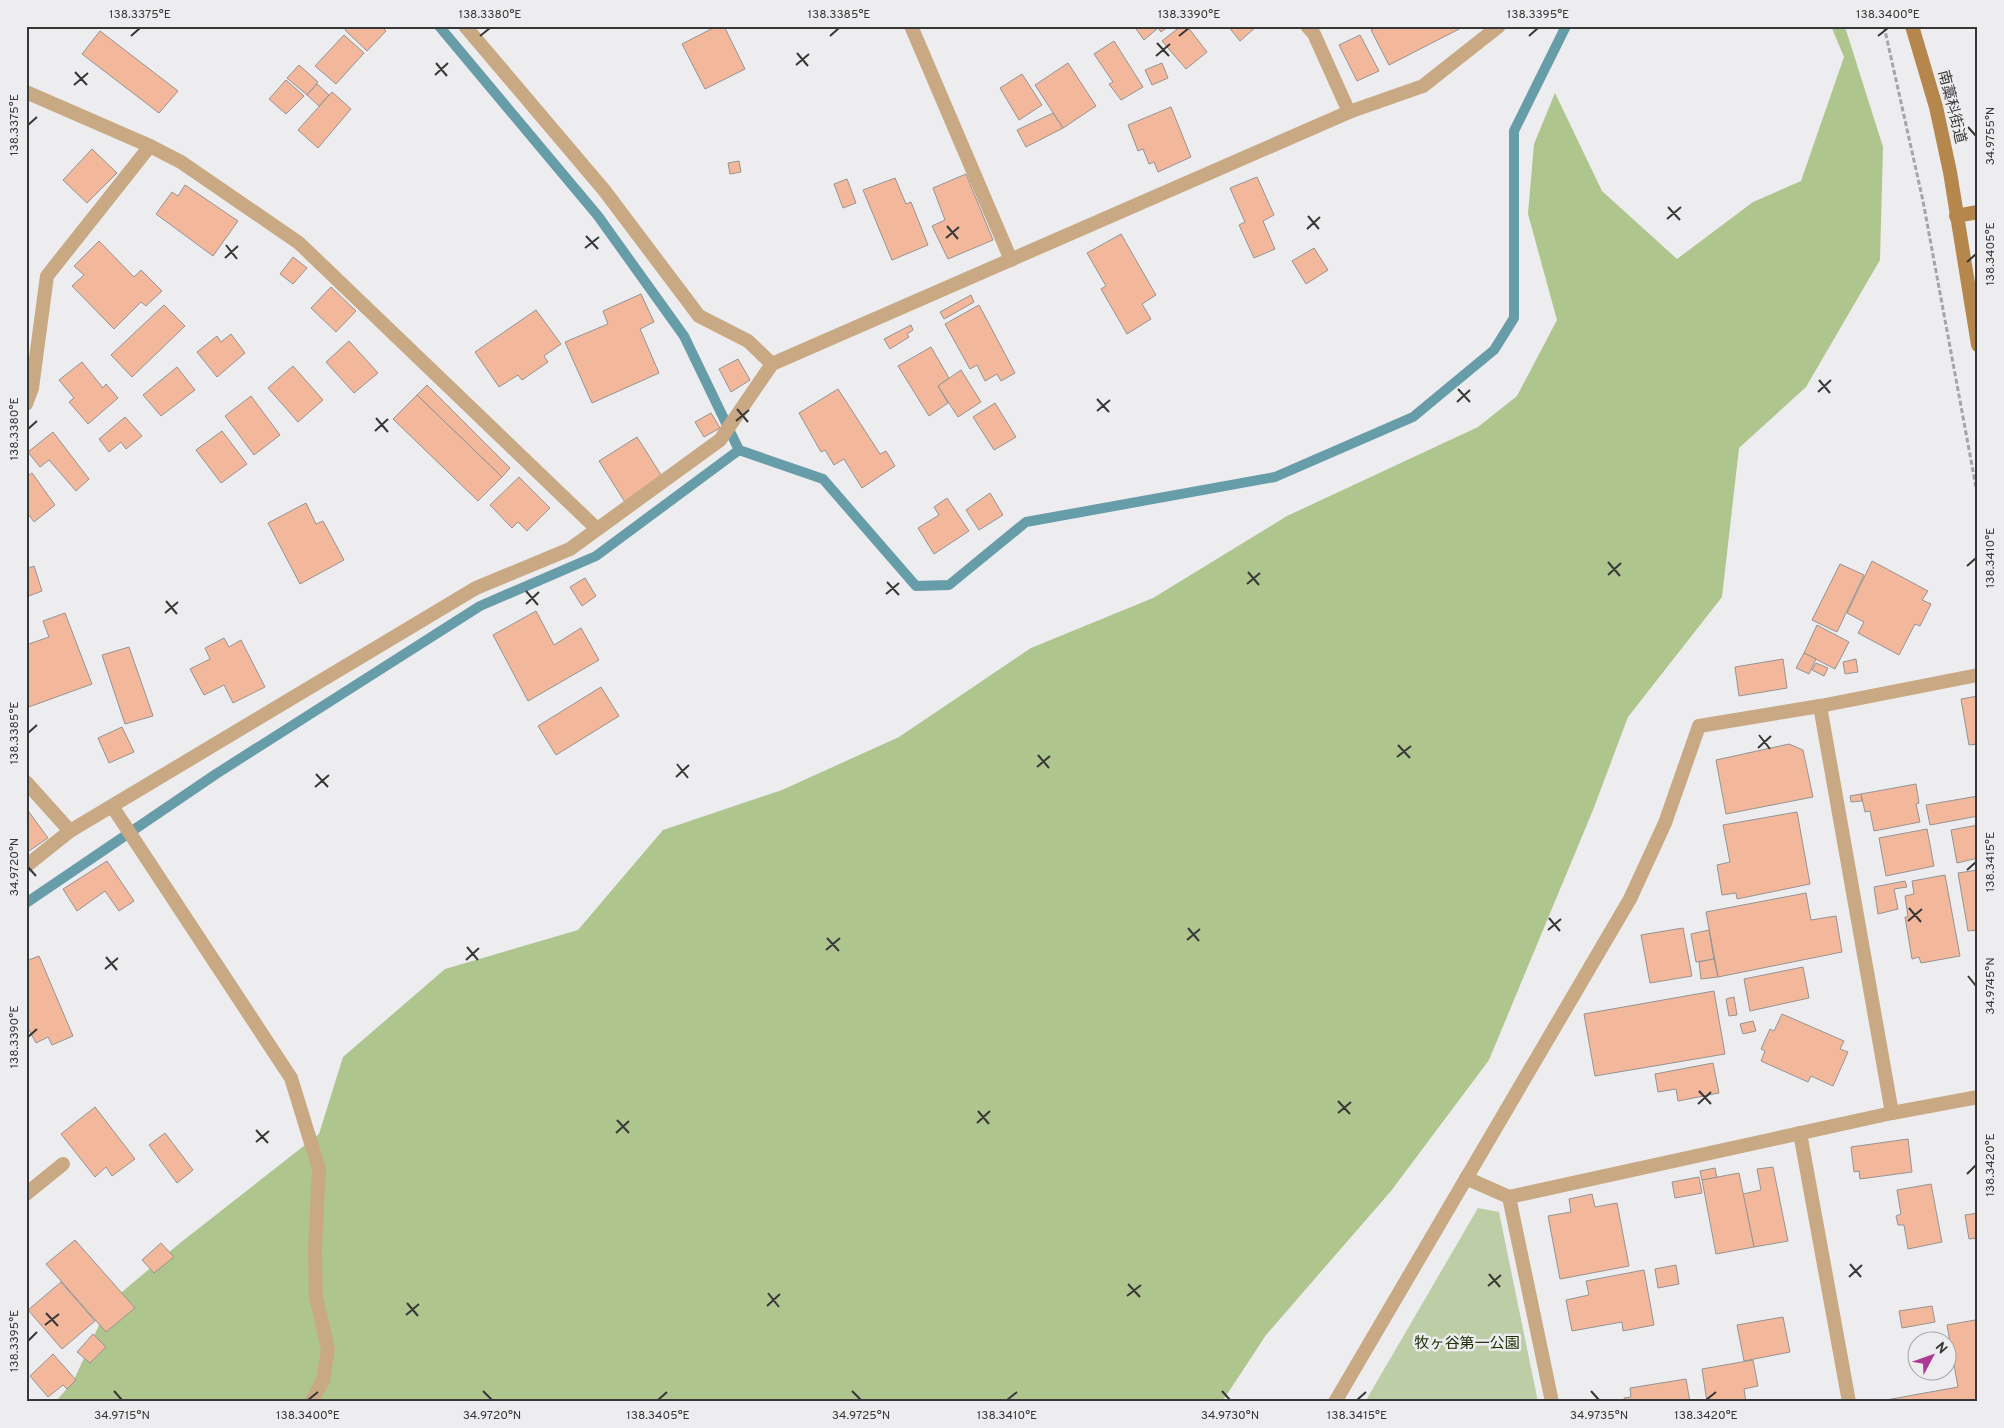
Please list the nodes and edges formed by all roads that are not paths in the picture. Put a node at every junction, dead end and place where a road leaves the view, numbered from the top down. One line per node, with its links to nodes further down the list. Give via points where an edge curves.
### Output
1 (465, 26): 13 (street, via 604,190 699,316 748,342)
2 (911, 26): 11 (street)
3 (1307, 26): 7 (street, via 1314,34)
4 (1499, 26): 7 (street, via 1423,86)
5 (1912, 26): 10 (main road, 南藁科街道, via 1936,107)
6 (26, 92): 8 (street)
7 (1349, 112): 11 (street)
8 (150, 146): 14 (street, via 47,276 32,388); 15 (street, via 181,162 299,243)
9 (1978, 212): 10 (main road)
10 (1956, 216): 12 (main road, 南藁科街道)
11 (1011, 260): 13 (street)
12 (1978, 346)
13 (772, 364): 15 (street, via 720,440)
14 (26, 404)
15 (596, 529): 19 (street, via 570,549 476,588)
16 (1978, 675): 17 (street)
17 (1820, 706): 23 (street); 26 (street, via 1699,726 1665,823 1630,899)
18 (26, 782): 20 (street)
19 (112, 806): 20 (street); 29 (street, via 291,1078 319,1170 316,1297 328,1349 323,1382)
20 (70, 831): 21 (street)
21 (26, 866)
22 (1978, 1097): 23 (street)
23 (1892, 1113): 24 (street)
24 (1800, 1133): 28 (street); 32 (street)
25 (63, 1164): 27 (street)
26 (1466, 1178): 28 (street); 30 (street)
27 (26, 1194)
28 (1509, 1197): 31 (street)
29 (311, 1402)
30 (1335, 1402)
31 (1552, 1402)
32 (1849, 1402)

